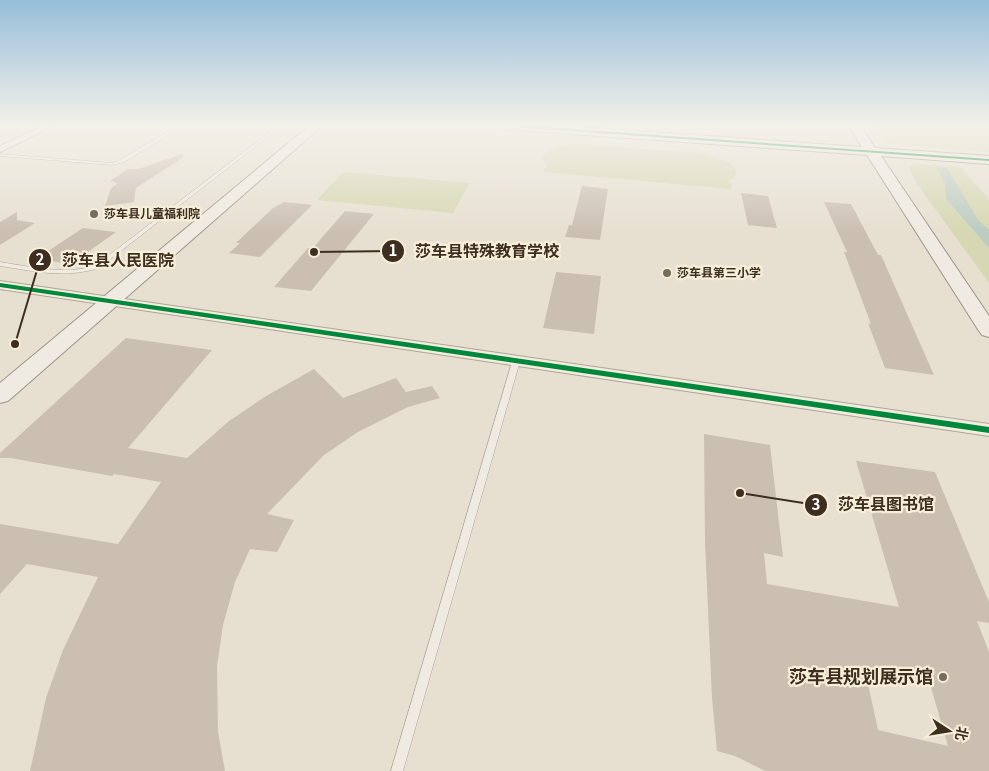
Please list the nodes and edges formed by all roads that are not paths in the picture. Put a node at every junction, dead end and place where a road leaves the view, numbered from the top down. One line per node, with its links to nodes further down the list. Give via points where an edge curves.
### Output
1 (75, 161): 2 (lane, via 112,164)
2 (120, 161)
3 (235, 161): 6 (lane, via 97,267 68,274)
4 (275, 161): 8 (street)
5 (878, 161): 9 (street)
6 (0, 264)
7 (0, 286): 8 (street)
8 (111, 302): 10 (street); 11 (street)
9 (989, 331)
10 (516, 361): 12 (street); 13 (lane)
11 (0, 396)
12 (989, 430)
13 (397, 771)

